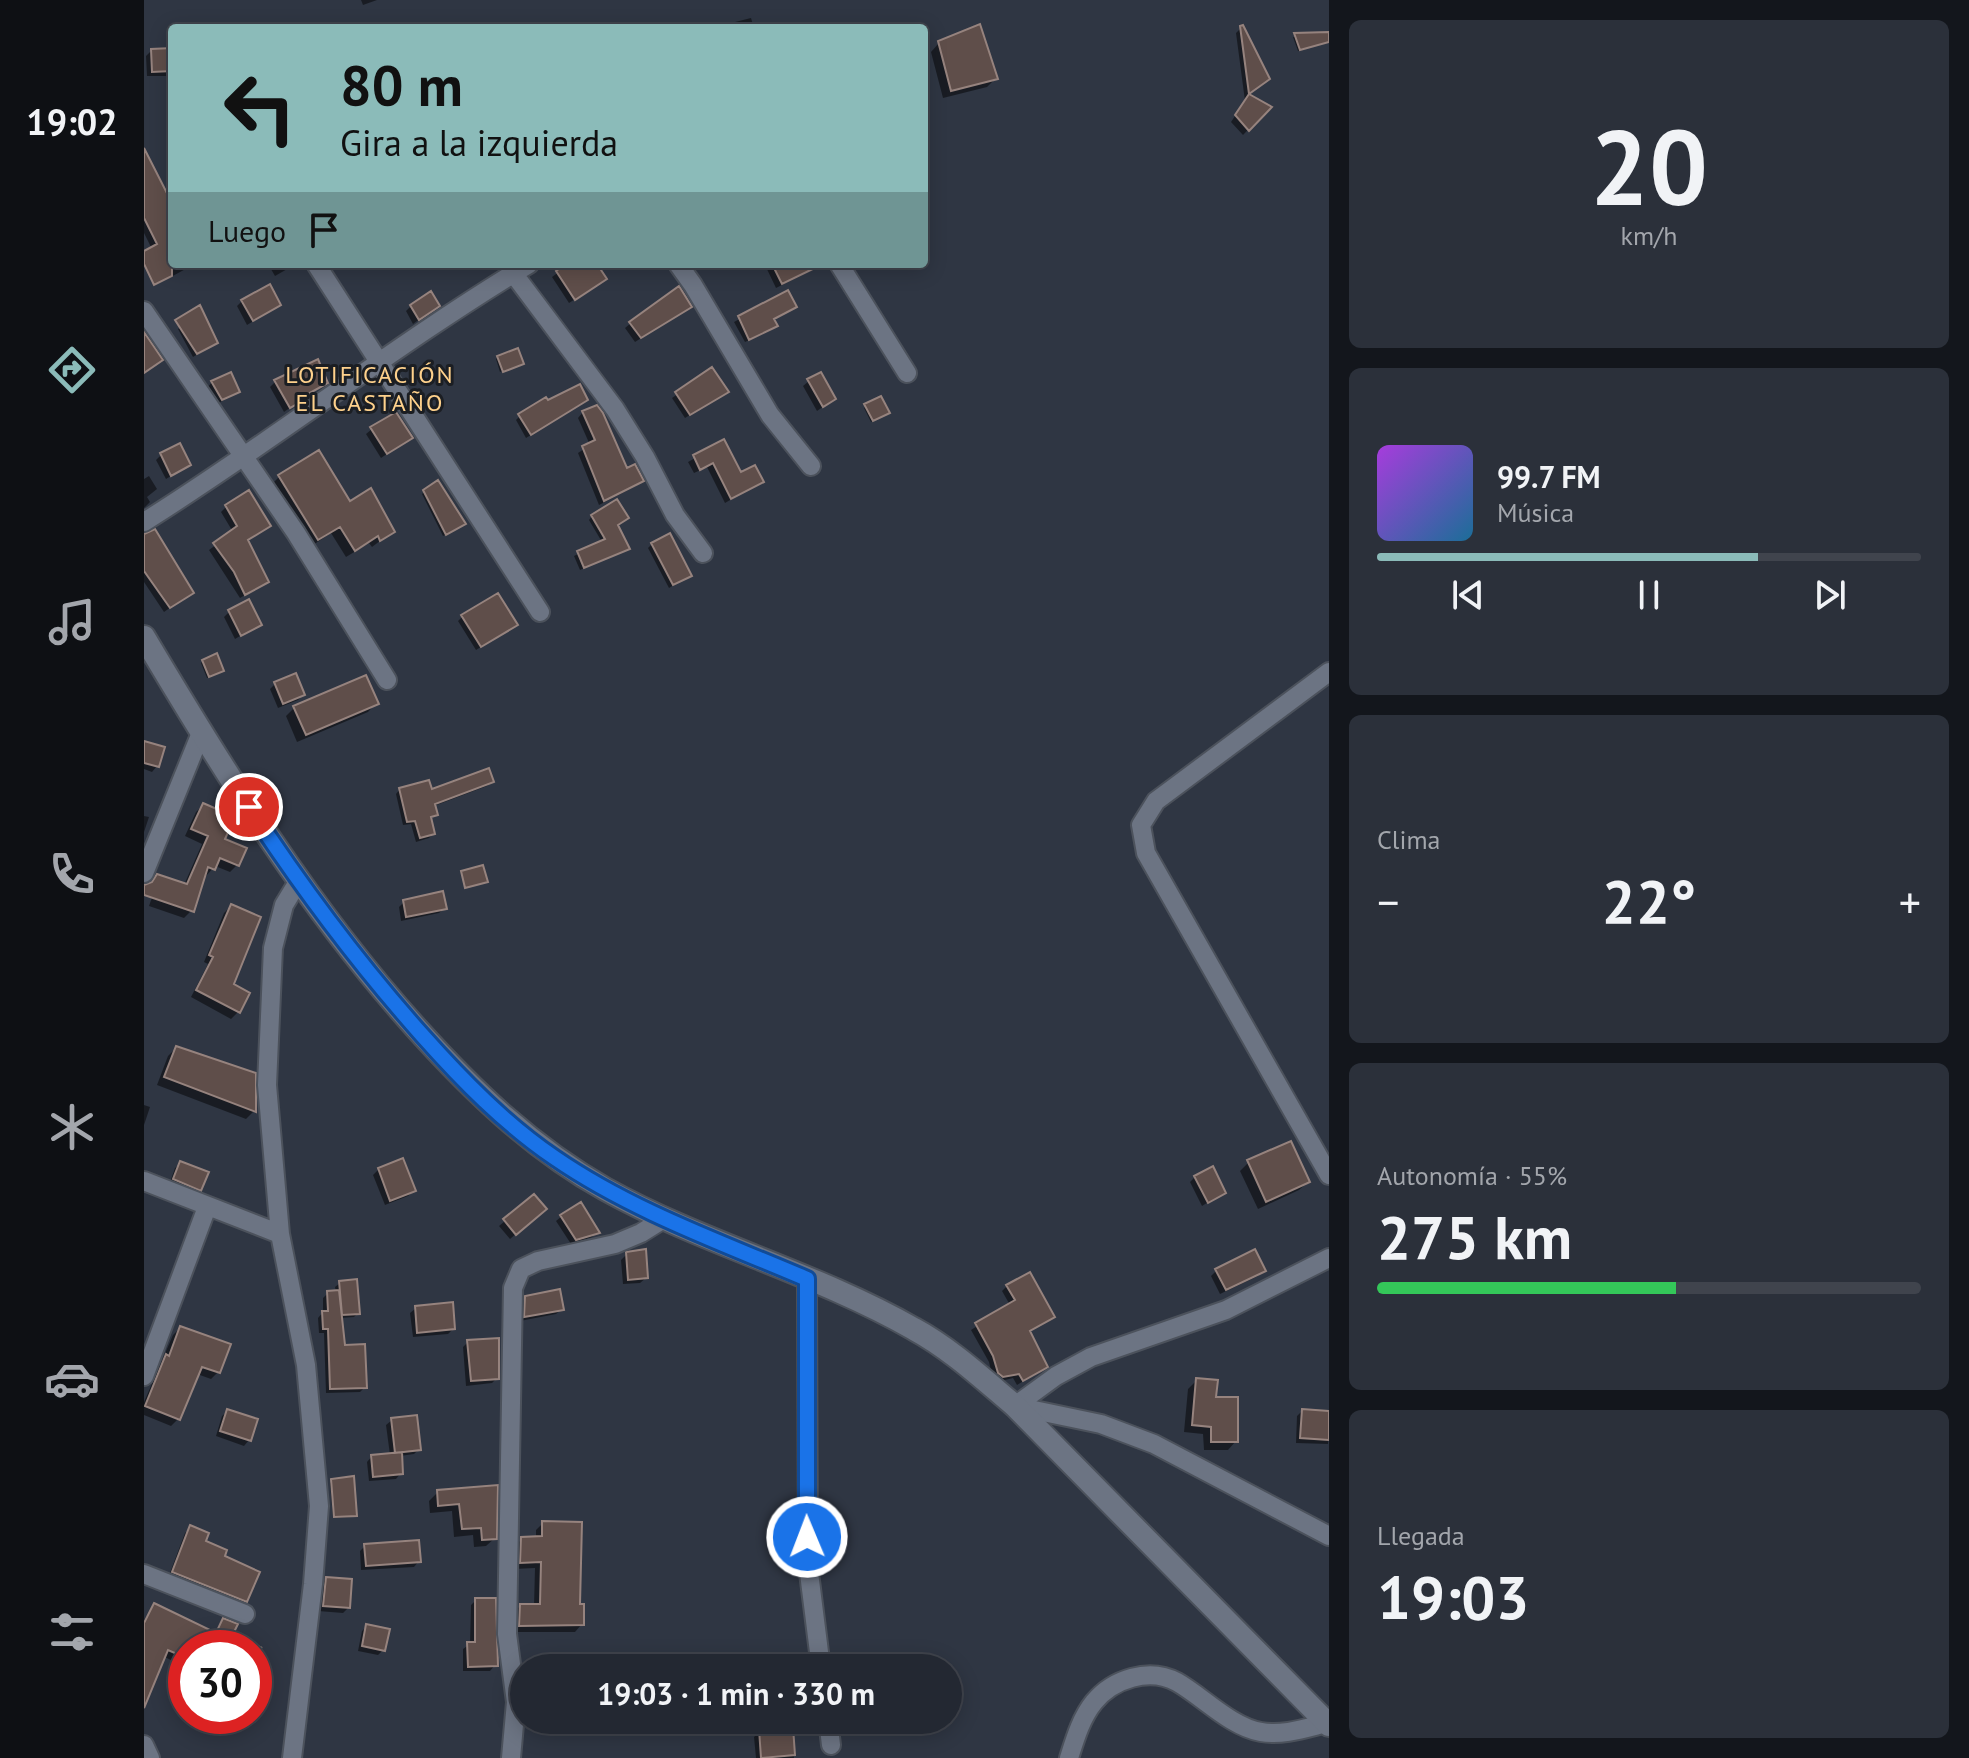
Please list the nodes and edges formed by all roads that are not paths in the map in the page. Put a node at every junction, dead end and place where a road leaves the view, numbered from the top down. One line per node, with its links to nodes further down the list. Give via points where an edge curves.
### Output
1 (319, 268): 6 (street)
2 (681, 268): 9 (street, via 770,415)
3 (841, 268): 7 (street)
4 (521, 269): 6 (street); 11 (street)
5 (144, 311): 8 (street)
6 (379, 363): 8 (street); 12 (street)
7 (907, 373)
8 (245, 458): 10 (street); 15 (street)
9 (811, 466)
10 (144, 522)
11 (703, 553)
12 (540, 612)
13 (144, 637): 16 (street)
14 (1329, 672): 19 (street, via 1156,801 1141,825 1146,853)
15 (387, 680)
16 (201, 733): 17 (street); 18 (street)
17 (144, 873)
18 (298, 882): 22 (street, via 392,1001 508,1122 556,1159); 23 (street, via 284,905 273,948 267,1085)
19 (1329, 1175)
20 (144, 1181): 21 (street)
21 (207, 1207): 23 (street); 26 (street)
22 (665, 1218): 25 (street); 38 (street, via 615,1244 538,1261 521,1269 513,1288 507,1620 516,1702)
23 (280, 1234): 37 (street, via 306,1365 319,1506)
24 (1329, 1258): 27 (street, via 1226,1310 1091,1357)
25 (807, 1279): 27 (street, via 917,1330); 31 (street, via 808,1565)
26 (144, 1376)
27 (1015, 1406): 28 (street, via 1101,1424 1154,1444); 32 (street)
28 (1329, 1536)
29 (144, 1574): 30 (street)
30 (245, 1614)
31 (819, 1654)
32 (1328, 1724): 39 (street, via 1259,1732 1174,1680 1145,1674 1120,1681 1094,1702)
33 (830, 1734): 35 (street)
34 (144, 1745): 36 (street)
35 (831, 1745)
36 (150, 1758)
37 (292, 1758)
38 (511, 1758)
39 (1069, 1758)

